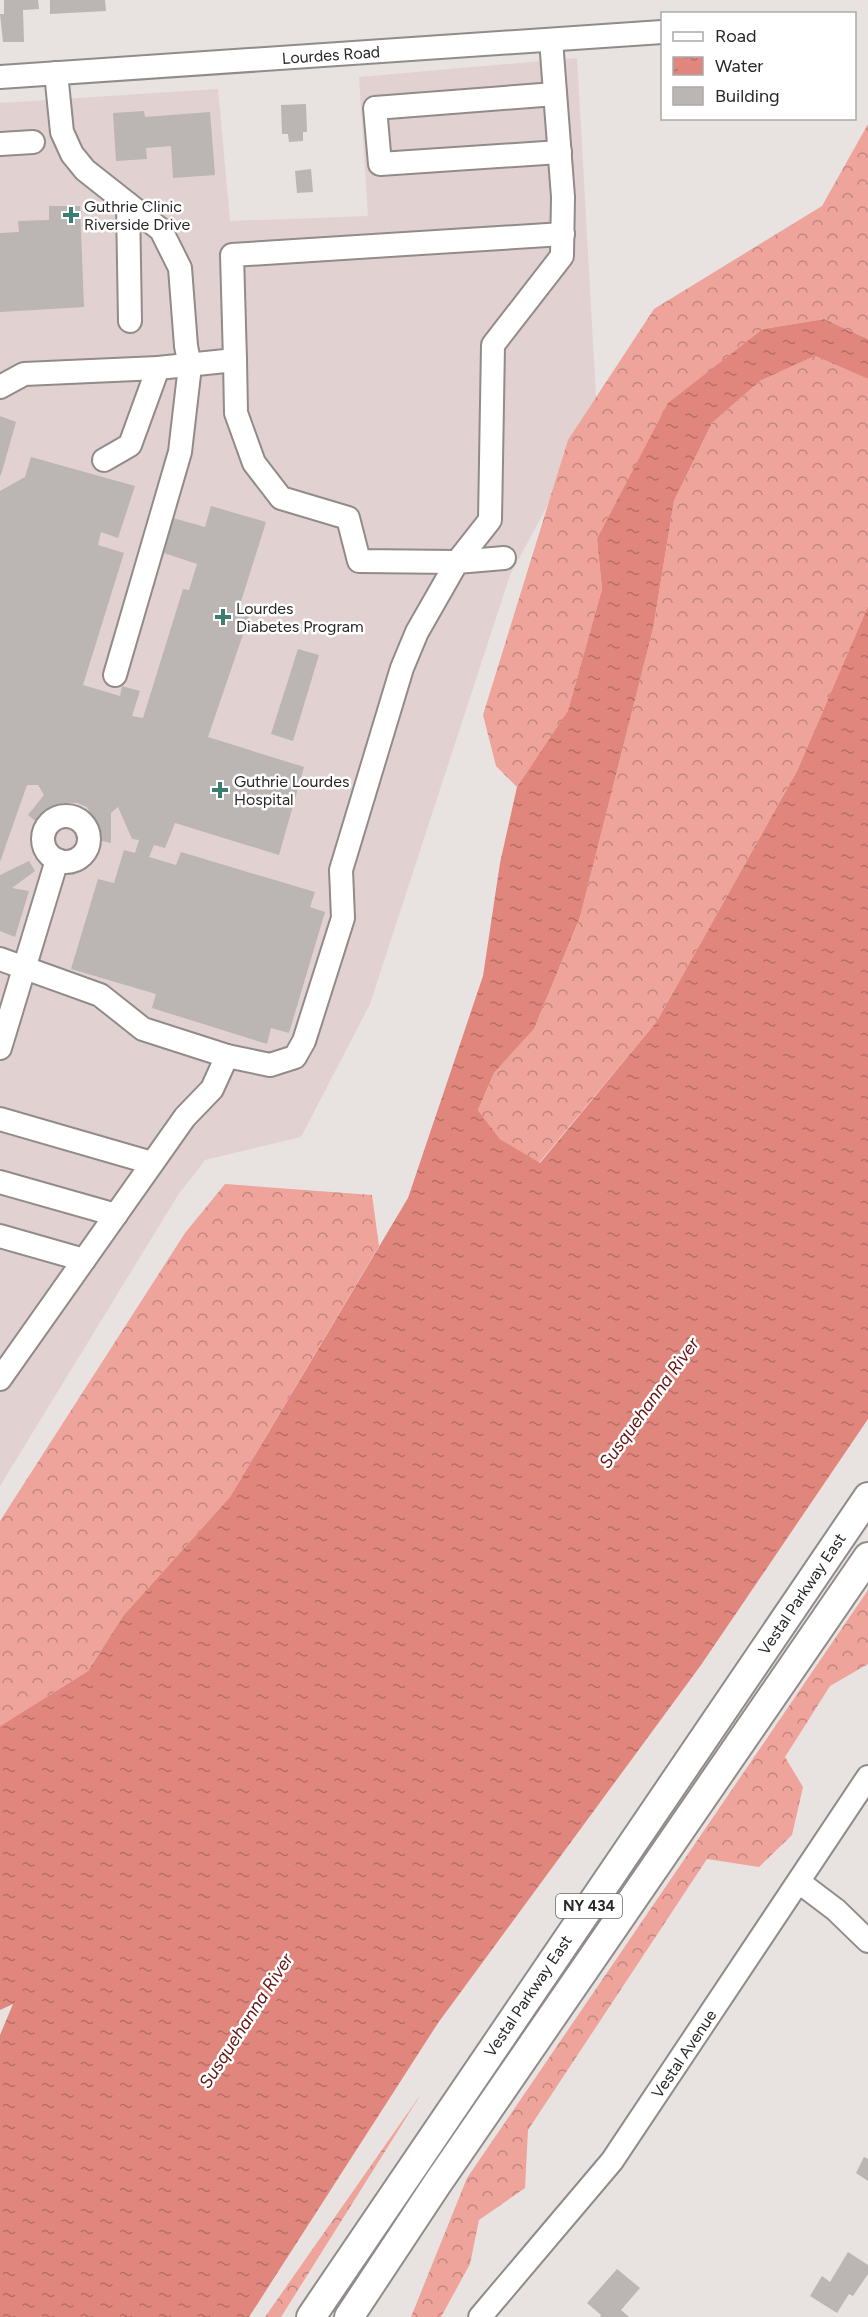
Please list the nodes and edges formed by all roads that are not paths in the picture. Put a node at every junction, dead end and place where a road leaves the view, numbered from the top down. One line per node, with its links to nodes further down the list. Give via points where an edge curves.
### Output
1 (661, 32): 2 (street, Lourdes Road)
2 (551, 40): 3 (street, Lourdes Road); 5 (street)
3 (56, 74): 4 (street, Lourdes Road); 9 (street, via 62,132 72,154 85,170)
4 (0, 77)
5 (555, 94): 8 (street); 8 (street, via 375,108 380,164)
6 (33, 142): 7 (street)
7 (0, 144)
8 (560, 152): 10 (street)
9 (128, 204): 11 (street); 13 (street, via 161,230 180,268)
10 (562, 234): 12 (street, via 232,255); 18 (street, via 562,256 493,345 490,520)
11 (130, 321)
12 (235, 360): 13 (street); 18 (street, via 236,413 254,463 281,498 348,518 358,561)
13 (190, 366): 14 (street); 19 (street, via 180,452)
14 (158, 368): 15 (street, via 24,374); 16 (street, via 130,445)
15 (0, 387)
16 (104, 460)
17 (504, 558): 18 (street)
18 (456, 562): 24 (street, via 417,632 402,669 341,870 343,918 315,977 304,1041 295,1057 270,1065)
19 (115, 675)
20 (57, 860): 22 (street)
21 (0, 959): 22 (street)
22 (26, 967): 23 (street); 24 (street, via 100,994 143,1029)
23 (0, 1048)
24 (227, 1056): 26 (street, via 212,1089 185,1117)
25 (0, 1119): 26 (street)
26 (152, 1164): 28 (street)
27 (0, 1182): 28 (street)
28 (116, 1215): 30 (street)
29 (0, 1236): 30 (street)
30 (84, 1260): 31 (street)
31 (10, 1351): 32 (street)
32 (0, 1379)
33 (868, 1497): 38 (main road, Vestal Parkway East / NY 434)
34 (868, 1557): 39 (main road, Vestal Parkway East / NY 434)
35 (868, 1777): 36 (street, Vestal Avenue)
36 (799, 1882): 37 (street); 40 (street, Vestal Avenue, via 612,2161)
37 (868, 1941)
38 (310, 2317)
39 (349, 2317)
40 (480, 2317)

